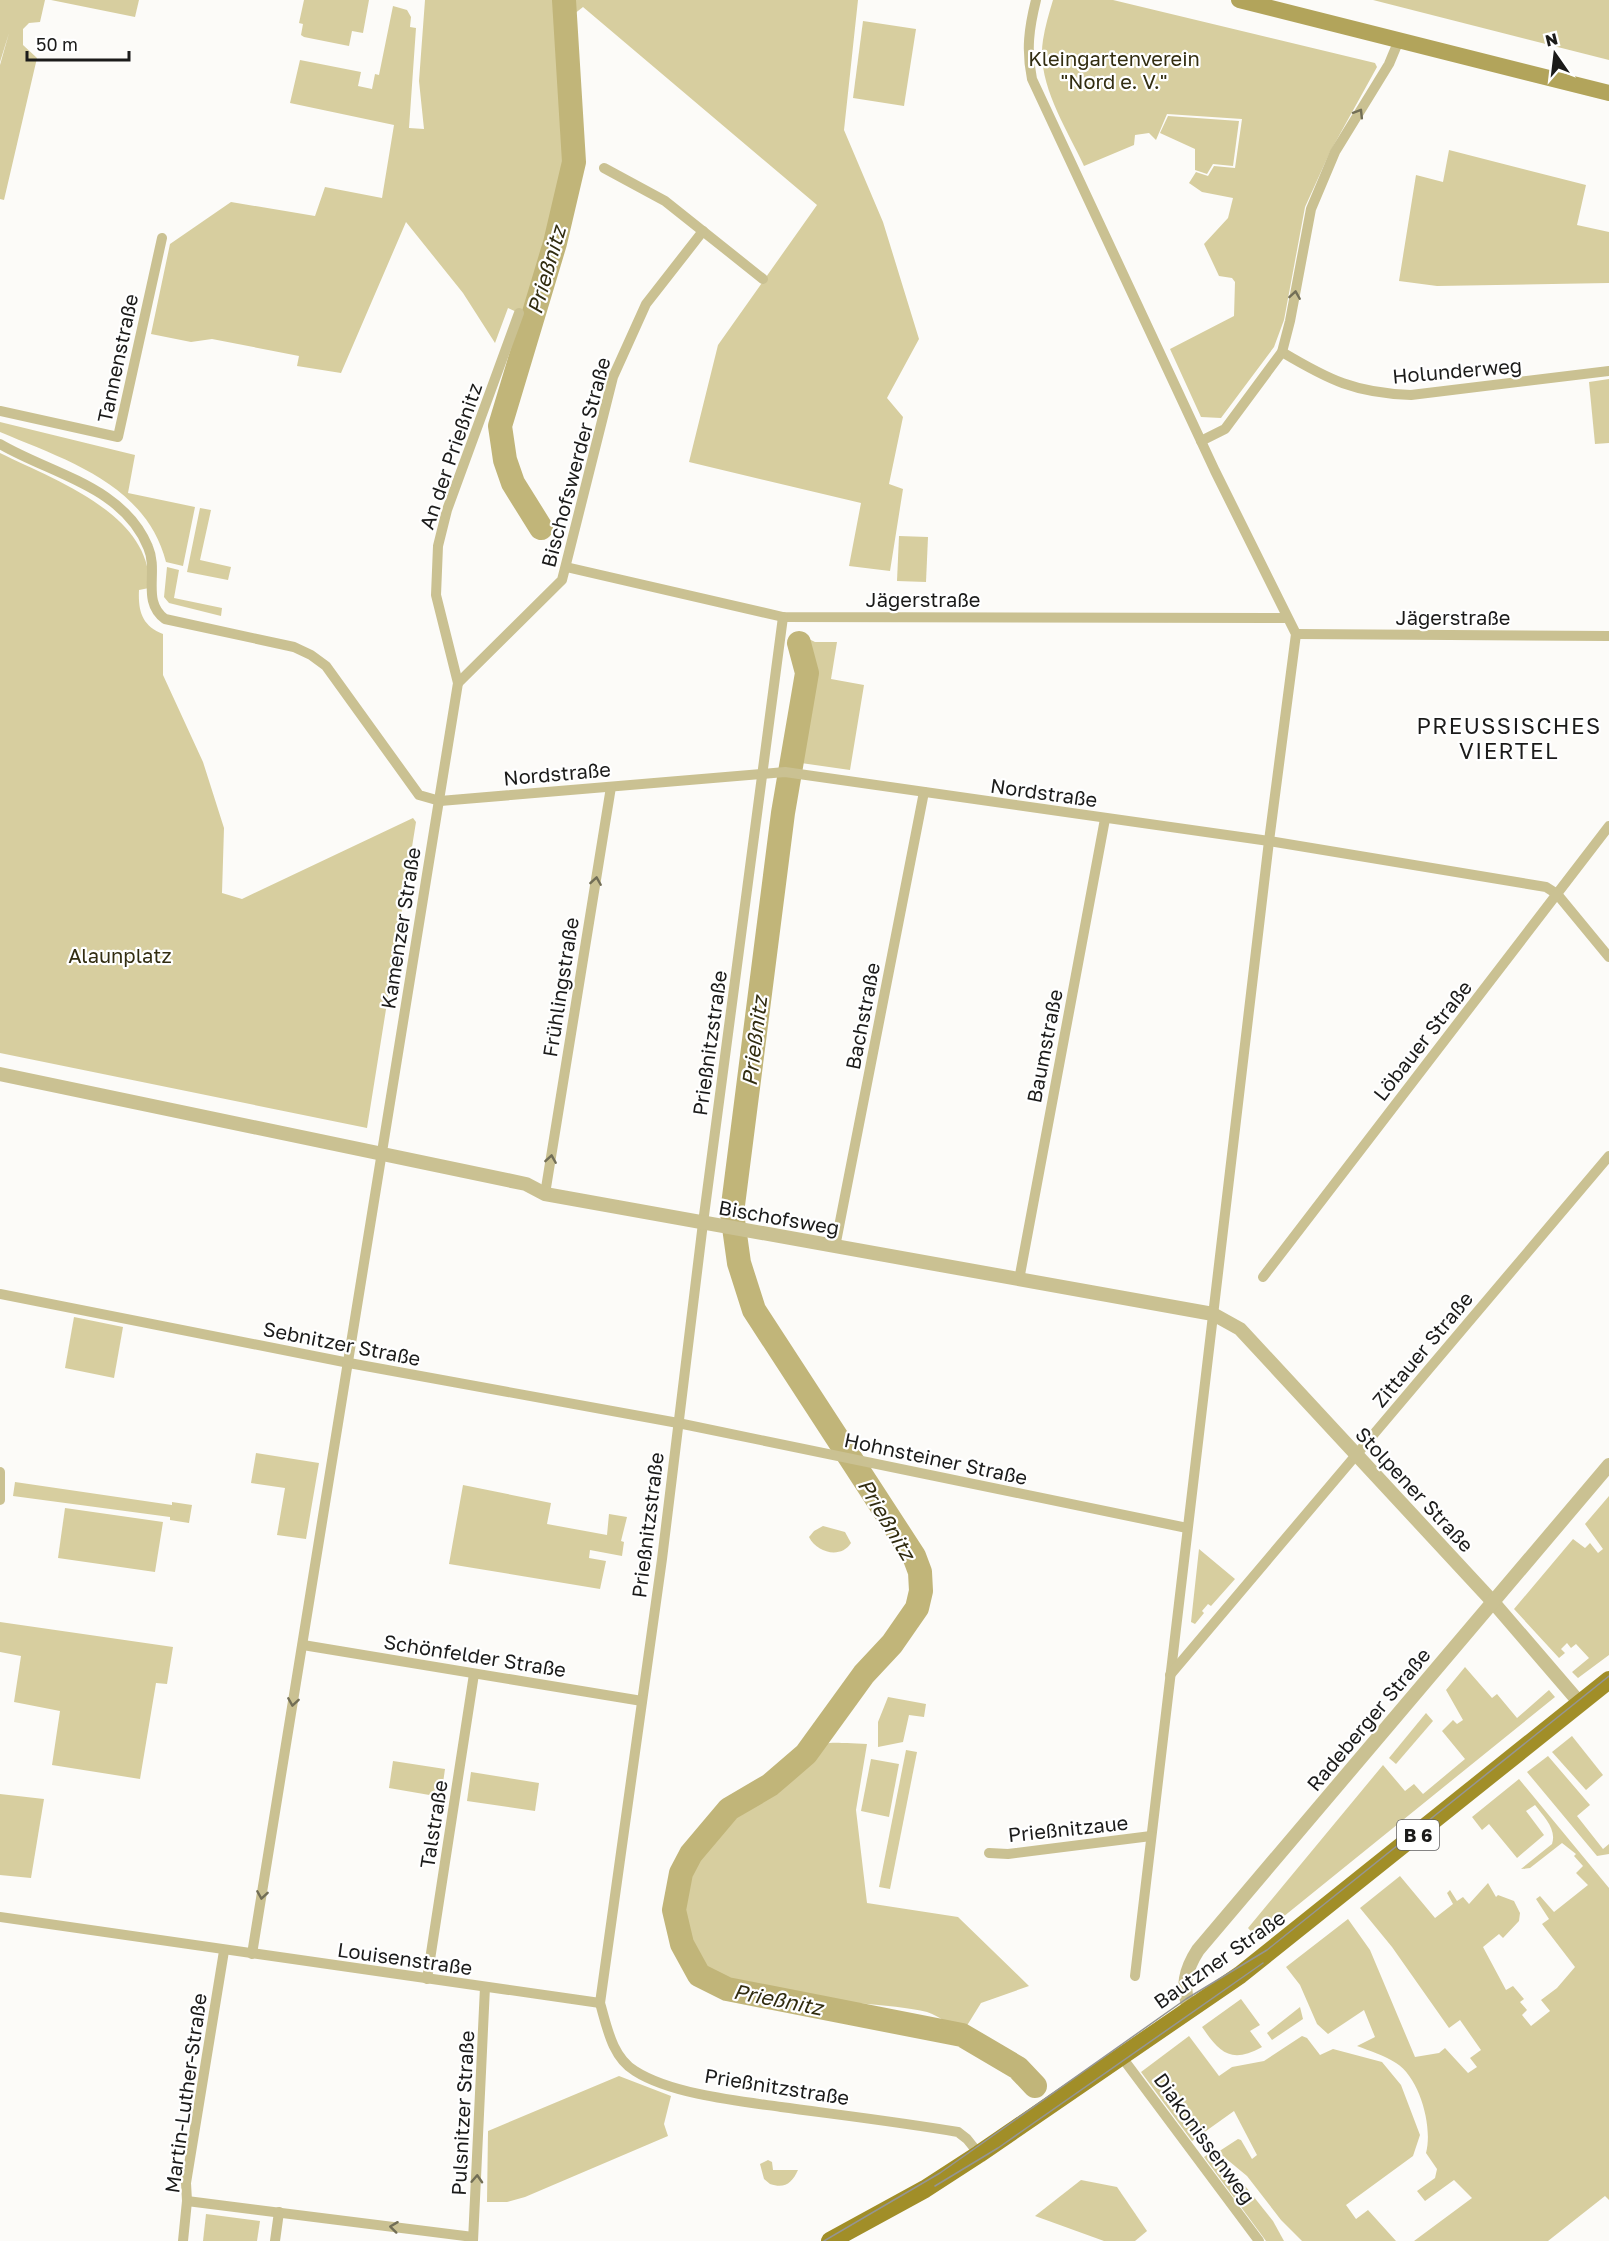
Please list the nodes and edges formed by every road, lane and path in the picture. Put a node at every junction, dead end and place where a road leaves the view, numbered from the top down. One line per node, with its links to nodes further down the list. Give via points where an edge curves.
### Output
1 (1036, 0): 13 (street, via 1027,36 1032,79)
2 (1239, 0): 3 (main road)
3 (1399, 40): 4 (main road); 10 (street, one-way to 3, via 1311,209 1335,152 1389,64)
4 (1609, 93)
5 (604, 168): 6 (street, via 665,201)
6 (703, 231): 8 (street); 15 (street, Bischofswerder Straße, via 646,304 613,377)
7 (162, 238): 12 (street, Tannenstraße, via 118,437)
8 (763, 279)
9 (519, 313): 20 (street, An der Prießnitz, via 447,510 438,546 436,595)
10 (1282, 352): 11 (street, Holunderweg, via 1354,389 1381,394); 13 (street, via 1225,429)
11 (1609, 372)
12 (0, 411)
13 (1201, 441): 17 (street)
14 (0, 444): 24 (street, via 100,492 125,513 148,546 154,573 151,600 158,614 170,622 294,647 326,666 419,795)
15 (566, 567): 16 (street, Jägerstraße); 20 (street, Bischofswerder Straße, via 562,580)
16 (783, 617): 17 (street, Jägerstraße); 21 (street, Prießnitzstraße)
17 (1286, 618): 18 (street)
18 (1296, 634): 19 (street, Jägerstraße); 27 (street)
19 (1609, 636)
20 (458, 683): 24 (street, Kamenzer Straße)
21 (764, 774): 22 (street, Nordstraße); 23 (street, Nordstraße, via 785,772); 34 (street, Prießnitzstraße)
22 (611, 787): 24 (street, Nordstraße); 33 (street, Frühlingstraße, one-way to 22)
23 (924, 792): 25 (street, Nordstraße); 35 (street, Bachstraße)
24 (440, 801): 31 (street, Kamenzer Straße)
25 (1105, 819): 27 (street, Nordstraße); 37 (street, Baumstraße)
26 (1609, 826): 28 (street, Löbauer Straße)
27 (1269, 841): 28 (street, Nordstraße, via 1546,887); 39 (street)
28 (1557, 894): 29 (street); 36 (street, Löbauer Straße)
29 (1609, 957)
30 (0, 1074): 31 (street, Bischofsweg)
31 (383, 1153): 33 (street, Bischofsweg, via 526,1184); 40 (street, Kamenzer Straße)
32 (1609, 1156): 42 (street, Zittauer Straße)
33 (545, 1194): 34 (street, Bischofsweg)
34 (703, 1223): 35 (street, Bischofsweg); 41 (street, Prießnitzstraße)
35 (835, 1247): 37 (street, Bischofsweg)
36 (1263, 1277)
37 (1019, 1280): 39 (street, Bischofsweg)
38 (0, 1294): 40 (street, Sebnitzer Straße)
39 (1213, 1314): 42 (street, Stolpener Straße, via 1240,1329); 46 (street)
40 (349, 1363): 41 (street, Sebnitzer Straße); 48 (street, Kamenzer Straße)
41 (678, 1423): 46 (street, Hohnsteiner Straße); 52 (street, Prießnitzstraße)
42 (1356, 1455): 47 (street, Stolpener Straße); 50 (street, Zittauer Straße)
43 (1609, 1465): 47 (street, Radeberger Straße)
44 (0, 1472): 45 (street)
45 (0, 1500)
46 (1187, 1528): 50 (street)
47 (1493, 1602): 53 (street, Stolpener Straße); 63 (street, Radeberger Straße, via 1198,1950 1185,1975)
48 (303, 1645): 49 (street, Schönfelder Straße); 58 (street, Kamenzer Straße, one-way to 58)
49 (474, 1674): 52 (street, Schönfelder Straße); 60 (street, Talstraße)
50 (1170, 1676): 54 (street)
51 (1609, 1680): 53 (main road, Bautzner Straße / B 6)
52 (642, 1701): 62 (street, Prießnitzstraße)
53 (1579, 1702): 63 (main road, Bautzner Straße / B 6, via 1273,1952)
54 (1151, 1836): 55 (street, Prießnitzaue); 59 (street)
55 (989, 1853)
56 (0, 1917): 57 (street, Louisenstraße)
57 (224, 1951): 58 (street, Louisenstraße); 66 (street, Martin-Luther-Straße, via 186,2183)
58 (252, 1954): 60 (street, Louisenstraße)
59 (1135, 1976)
60 (427, 1979): 61 (street, Louisenstraße)
61 (485, 1987): 62 (street, Louisenstraße); 68 (street, Pulsnitzer Straße, one-way to 61)
62 (600, 2003): 65 (street, Prießnitzstraße, via 622,2060 634,2071 655,2080 715,2098 958,2132)
63 (1189, 2009): 64 (main road, Bautzner Straße / B 6)
64 (1121, 2056): 65 (main road, Bautzner Straße / B 6); 72 (street, Diakonissenweg)
65 (979, 2154): 71 (main road, Bautzner Straße / B 6)
66 (187, 2201): 67 (street); 69 (street, Martin-Luther-Straße)
67 (279, 2212): 68 (street, one-way to 67); 70 (street)
68 (473, 2239)
69 (183, 2241)
70 (275, 2241)
71 (830, 2241)
72 (1259, 2241)

